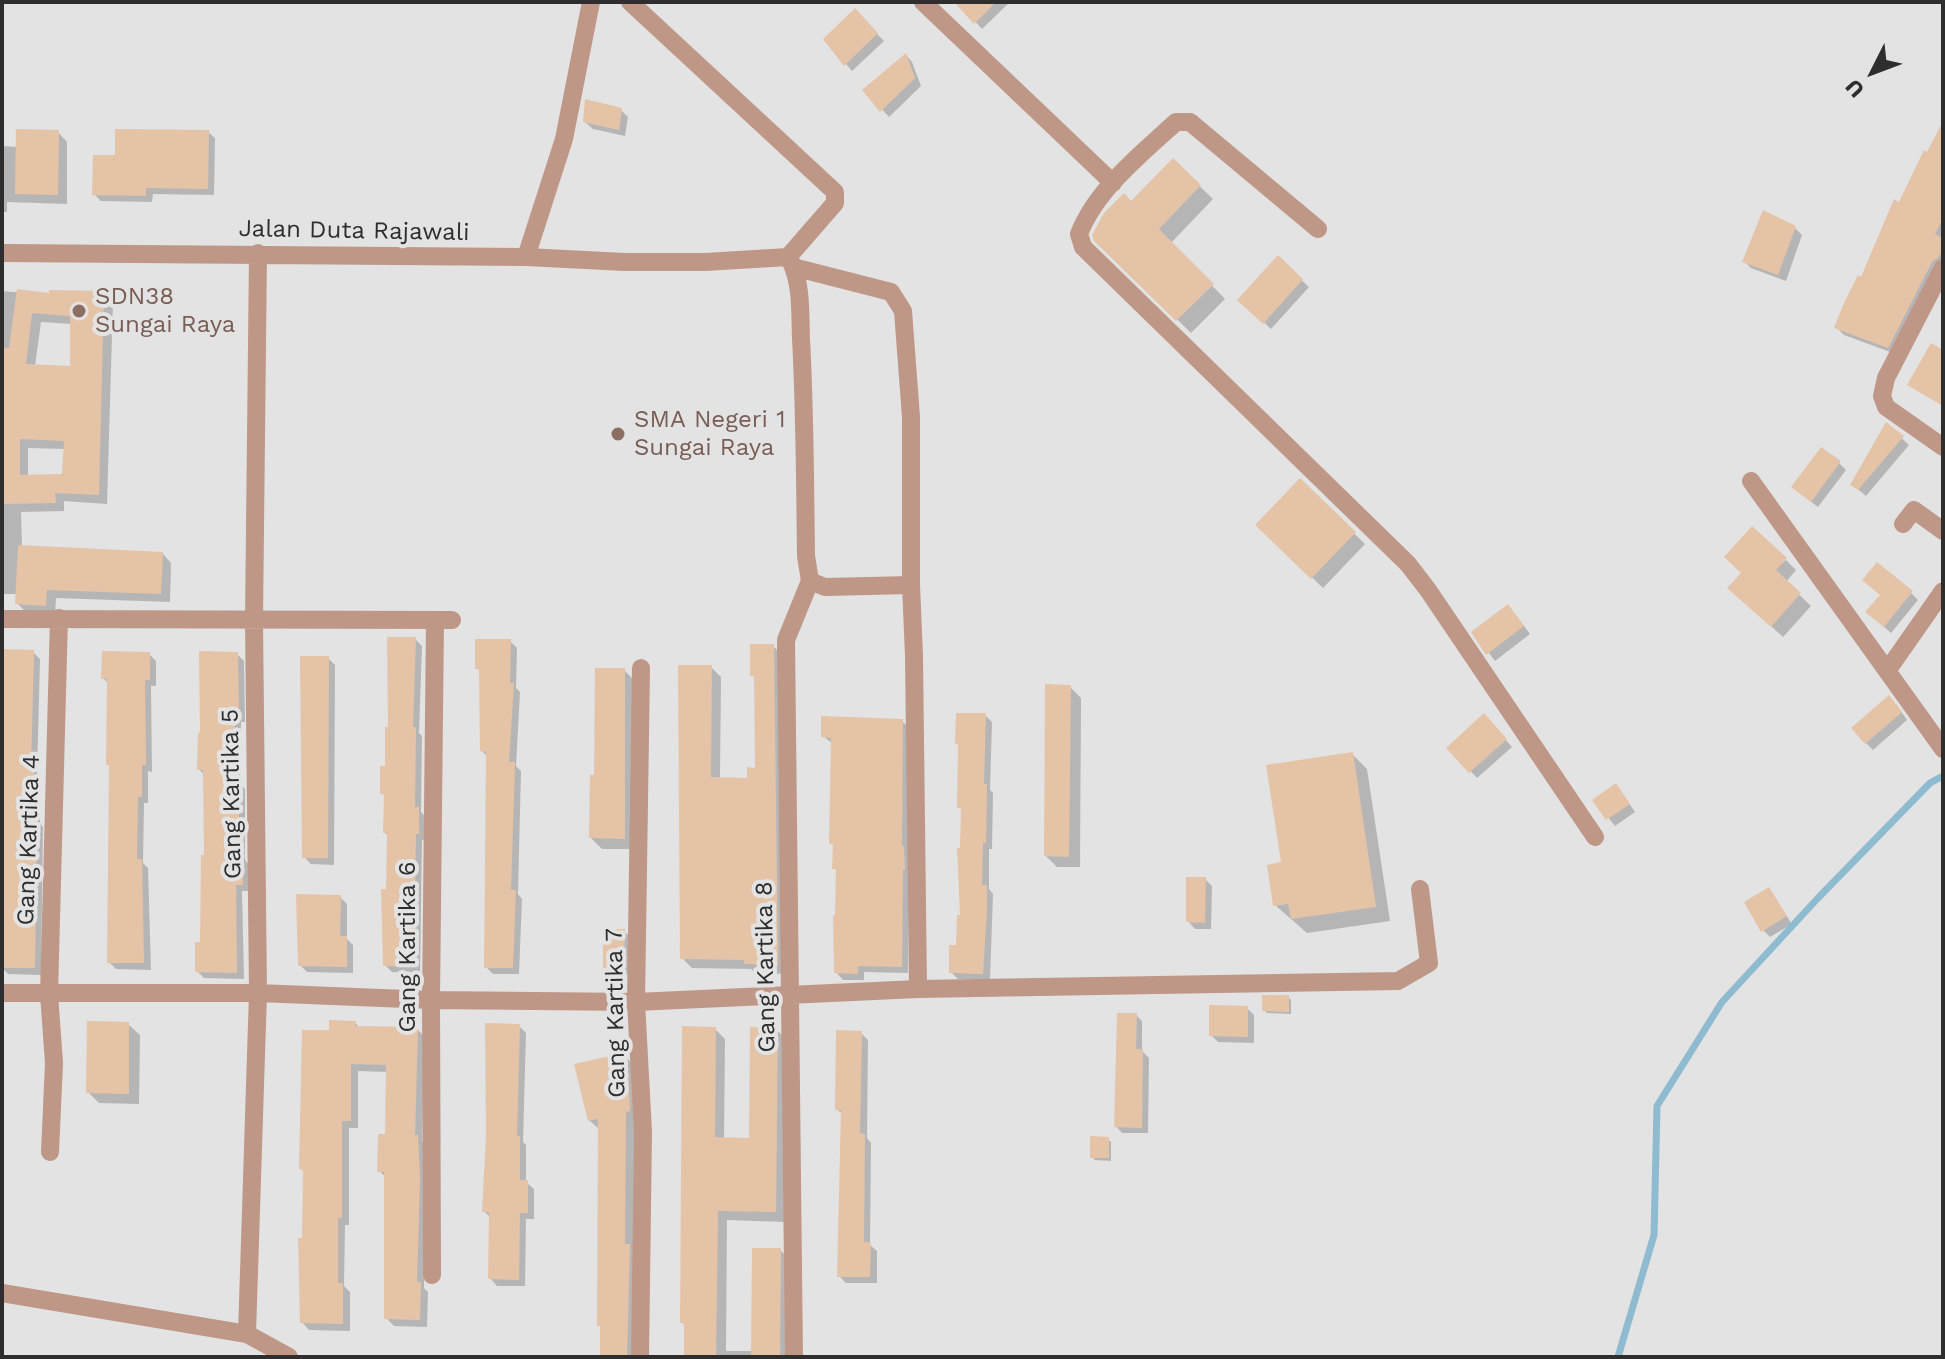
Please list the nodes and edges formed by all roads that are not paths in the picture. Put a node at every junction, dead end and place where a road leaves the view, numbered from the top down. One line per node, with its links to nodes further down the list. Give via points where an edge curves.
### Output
1 (591, 2): 8 (street, via 564,139)
2 (630, 2): 9 (street, via 835,192 835,203)
3 (923, 2): 4 (street)
4 (1113, 183): 5 (street, via 1183,120); 24 (street, via 1084,219 1079,234 1083,247 1408,564)
5 (1318, 229)
6 (2, 253): 7 (street, Jalan Duta Rajawali)
7 (258, 253): 8 (street, Jalan Duta Rajawali); 20 (street, Gang Kartika 5)
8 (526, 257): 9 (street, Jalan Duta Rajawali)
9 (791, 262): 15 (street, Gang Kartika 8, via 803,372); 16 (street, Jalan Duta Rajawali, via 891,292 903,311 911,417)
10 (1943, 268): 11 (street, via 1886,378 1882,396 1886,407)
11 (1943, 447)
12 (1751, 481): 22 (street)
13 (1903, 524): 14 (street, via 1914,510)
14 (1943, 531)
15 (810, 581): 16 (street, via 825,587); 30 (street, Gang Kartika 8, via 786,640)
16 (911, 585): 26 (street, Jalan Duta Rajawali)
17 (1943, 591): 22 (street)
18 (59, 618): 19 (street); 20 (street); 29 (street, Gang Kartika 4)
19 (2, 619)
20 (254, 621): 28 (street, Gang Kartika 5); 31 (street, Gang Kartika 6, via 444,620)
21 (641, 668): 32 (street, Gang Kartika 7)
22 (1887, 671): 23 (street)
23 (1943, 749)
24 (1595, 837)
25 (1420, 889): 26 (street, via 1429,963 1398,981)
26 (918, 989): 30 (street)
27 (2, 993): 29 (street)
28 (258, 993): 29 (street); 31 (street); 36 (street, Gang Kartika 5)
29 (49, 994): 33 (street, Gang Kartika 4, via 54,1063)
30 (790, 996): 32 (street); 39 (street, Gang Kartika 8)
31 (431, 1000): 32 (street); 34 (street, Gang Kartika 6)
32 (636, 1002): 38 (street, Gang Kartika 7, via 643,1147)
33 (50, 1152)
34 (432, 1275)
35 (2, 1293): 36 (street)
36 (247, 1334): 37 (street)
37 (289, 1357)
38 (640, 1357)
39 (794, 1357)

